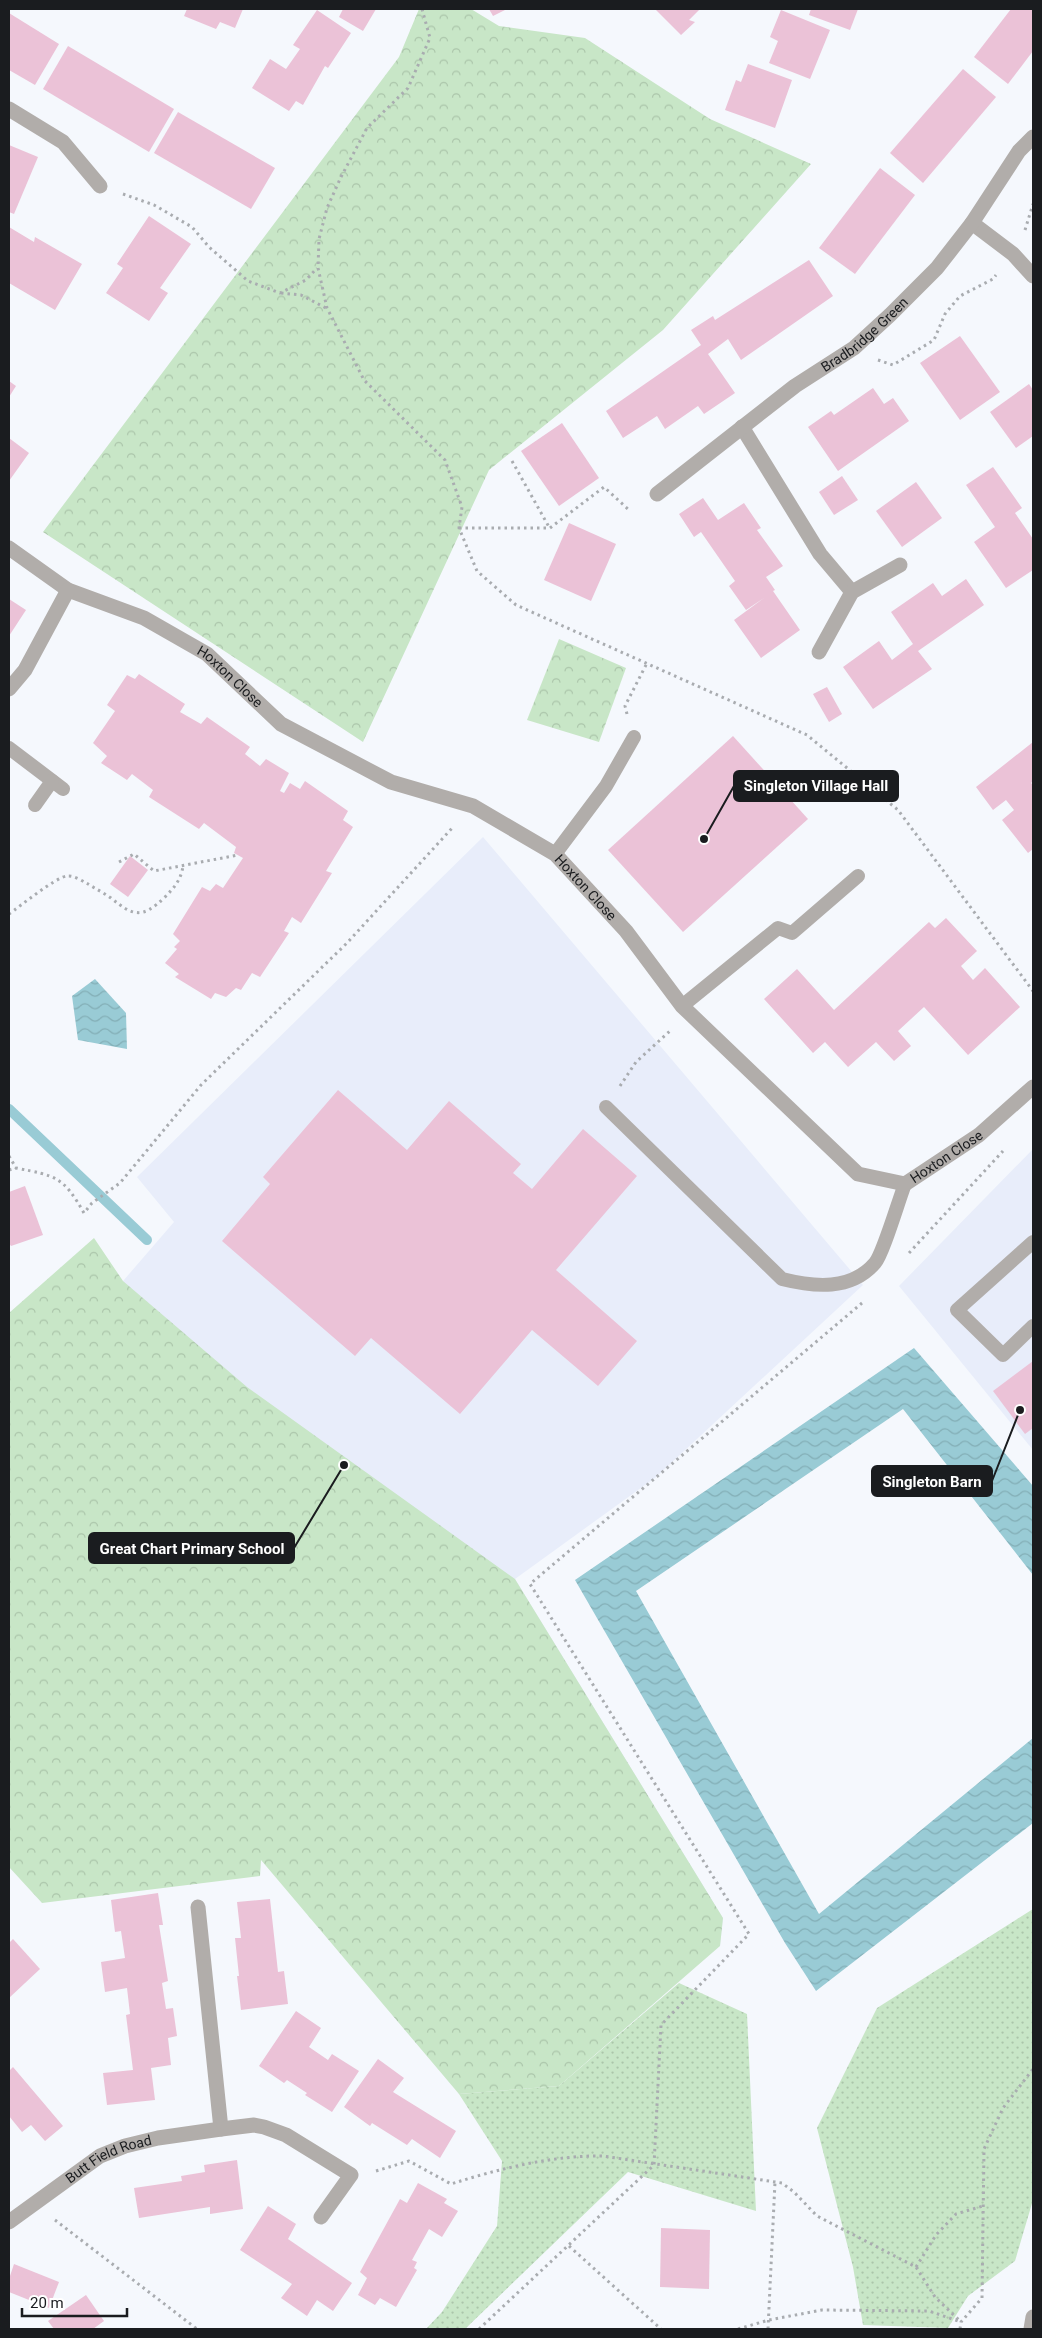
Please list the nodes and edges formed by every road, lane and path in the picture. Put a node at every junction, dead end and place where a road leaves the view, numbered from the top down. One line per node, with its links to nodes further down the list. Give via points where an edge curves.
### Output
1 (422, 9): 7 (path, via 430,38 408,88 367,128 341,177 327,208 319,239)
2 (9, 110): 4 (street, via 63,142)
3 (1033, 137): 5 (street, Bradbridge Green, via 1019,151)
4 (100, 186): 9 (path, via 154,205 192,227 248,281)
5 (972, 223): 6 (street); 11 (street, Bradbridge Green, via 937,268)
6 (1013, 254): 8 (street); 11 (path, via 993,279 960,296 945,314 934,340 894,365)
7 (318, 268): 9 (path, via 306,280); 10 (path)
8 (1033, 276)
9 (280, 293): 10 (path, via 301,295)
10 (327, 308): 16 (path, via 364,380 445,460 462,508)
11 (854, 348): 12 (street, Bradbridge Green, via 795,386)
12 (742, 428): 14 (street, Bradbridge Green); 21 (street, via 820,554)
13 (512, 461): 17 (path)
14 (656, 494)
15 (629, 510): 17 (path, via 604,487)
16 (459, 528): 17 (path); 23 (path, via 477,571 516,605)
17 (550, 528)
18 (9, 548): 20 (street, Hoxton Close)
19 (900, 565): 21 (street)
20 (68, 590): 24 (street, via 25,670); 28 (street, Hoxton Close, via 144,618 207,654 281,724 392,782)
21 (852, 592): 22 (street)
22 (820, 652)
23 (647, 663): 25 (path, via 625,706); 35 (path, via 807,735 898,810)
24 (9, 689)
25 (634, 737): 29 (lane, via 606,786)
26 (9, 748): 27 (lane, via 58,785)
27 (35, 805)
28 (473, 806): 29 (street, Hoxton Close); 41 (path, via 348,943 201,1085 120,1183 92,1203 84,1213 72,1193 53,1175)
29 (555, 854): 36 (street, Hoxton Close, via 626,931)
30 (238, 855): 32 (path)
31 (119, 862): 32 (path, via 134,854 154,871)
32 (183, 866): 34 (path, via 182,875 173,889 147,912 122,908 80,879 67,876)
33 (858, 876): 36 (lane, via 792,933 778,928)
34 (9, 914)
35 (1033, 991)
36 (686, 1009): 38 (path, via 636,1062); 43 (street, Hoxton Close, via 858,1174)
37 (1033, 1088): 39 (street, Hoxton Close)
38 (606, 1107): 43 (lane, via 782,1278 790,1281 822,1287 856,1279 876,1262)
39 (1006, 1110): 43 (street, Hoxton Close, via 979,1135); 45 (path, via 1013,1141)
40 (9, 1156): 41 (path)
41 (16, 1168): 42 (path)
42 (9, 1170)
43 (905, 1184)
44 (1033, 1242): 47 (lane, via 957,1310 1003,1355)
45 (905, 1257)
46 (865, 1300): 51 (path, via 530,1584 749,1934 661,2025)
47 (1033, 1326)
48 (198, 1907): 50 (street)
49 (1033, 2069): 55 (path, via 1003,2108 984,2149)
50 (221, 2129): 52 (street, Butt Field Road, via 264,2127 286,2135); 54 (street, Butt Field Road, via 125,2146 100,2156)
51 (654, 2165): 52 (path, via 585,2156 489,2172 451,2184 409,2161 384,2170); 53 (path); 58 (path)
52 (351, 2175): 56 (street)
53 (774, 2182): 59 (path, via 782,2183 794,2192 817,2216); 61 (path)
54 (32, 2203): 57 (street, Butt Field Road); 63 (path)
55 (983, 2206): 59 (path, via 956,2214 936,2235); 62 (path, via 982,2298)
56 (321, 2217)
57 (9, 2222)
58 (569, 2246): 64 (path); 65 (path)
59 (916, 2268): 62 (path, via 936,2297)
60 (1033, 2318): 69 (street)
61 (769, 2320): 62 (path, via 822,2310 875,2309 929,2311); 66 (path); 67 (path)
62 (961, 2322): 68 (path)
63 (197, 2329)
64 (479, 2329)
65 (661, 2329)
66 (738, 2329)
67 (768, 2329)
68 (960, 2329)
69 (1031, 2329)

